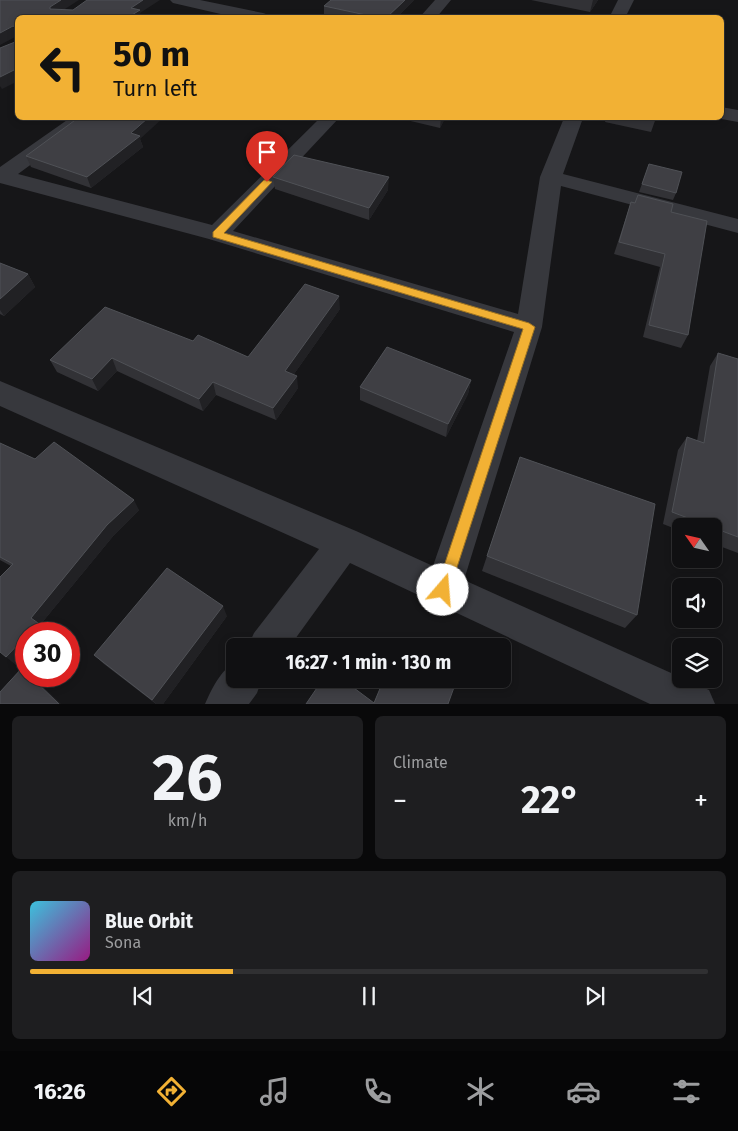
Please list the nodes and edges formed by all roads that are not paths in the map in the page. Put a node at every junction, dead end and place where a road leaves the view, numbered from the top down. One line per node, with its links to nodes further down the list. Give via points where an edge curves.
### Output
1 (178, 0): 5 (street)
2 (244, 0): 5 (street)
3 (444, 0): 6 (street)
4 (626, 0): 7 (street)
5 (225, 14)
6 (430, 15)
7 (618, 15)
8 (724, 114): 9 (street)
9 (738, 116)
10 (79, 120): 13 (street)
11 (328, 120): 16 (street)
12 (571, 120): 14 (street)
13 (1, 176): 16 (street)
14 (551, 178): 15 (street); 17 (street)
15 (738, 226)
16 (217, 234): 17 (street)
17 (529, 327): 20 (street)
18 (0, 392): 19 (street)
19 (344, 543): 20 (street); 21 (street)
20 (443, 590): 24 (street)
21 (273, 638)
22 (237, 688): 23 (street)
23 (225, 704)
24 (695, 704)

